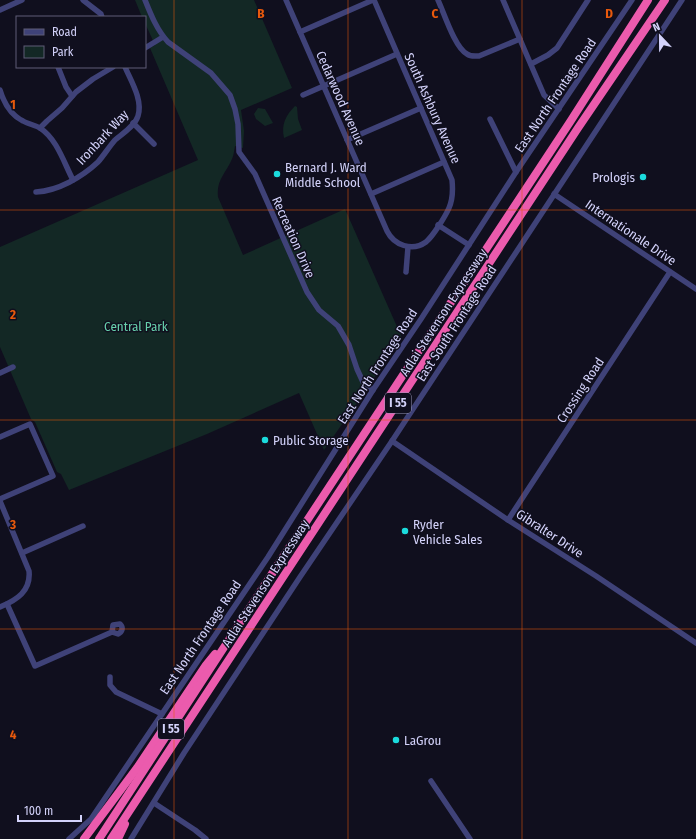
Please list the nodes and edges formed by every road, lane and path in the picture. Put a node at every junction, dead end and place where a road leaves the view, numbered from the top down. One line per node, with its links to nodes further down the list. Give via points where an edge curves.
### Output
1 (22, 0): 13 (street)
2 (83, 0): 14 (street)
3 (145, 0): 16 (street)
4 (286, 0): 15 (street, Cedarwood Avenue)
5 (373, 0): 15 (street); 19 (street, South Ashbury Avenue)
6 (438, 0): 17 (street, via 458,44 468,55 479,56)
7 (503, 0): 17 (street)
8 (588, 0): 20 (street, via 557,48)
9 (632, 0): 29 (street, East North Frontage Road)
10 (648, 0): 58 (highway, Adlai Stevenson Expressway / I 55)
11 (665, 0): 65 (highway, Adlai Stevenson Expressway / I 55, via 578,128)
12 (682, 0): 40 (street, East South Frontage Road)
13 (0, 10)
14 (102, 16)
15 (300, 32): 24 (street, Cedarwood Avenue)
16 (163, 37): 18 (street); 49 (street, Recreation Drive, via 211,73 230,95 236,109 239,152 255,174 306,292 319,310 338,326 349,344 363,382)
17 (520, 39): 20 (street)
18 (146, 47)
19 (397, 54): 24 (street); 28 (street, South Ashbury Avenue)
20 (531, 64): 29 (street, via 544,95)
21 (58, 68): 27 (street)
22 (111, 68): 27 (street)
23 (125, 68): 31 (street, Ironbark Way, via 140,105 138,117)
24 (323, 86): 26 (street); 33 (street, Cedarwood Avenue)
25 (0, 90): 32 (street, via 4,103 12,113 22,121)
26 (303, 95)
27 (72, 96): 32 (street)
28 (421, 108): 33 (street); 35 (street, South Ashbury Avenue)
29 (559, 109): 36 (street, East North Frontage Road)
30 (490, 119): 36 (street)
31 (133, 123): 34 (street); 37 (street, Ironbark Way, via 99,161)
32 (40, 128): 37 (street, via 58,150)
33 (347, 140): 39 (street, Cedarwood Avenue)
34 (154, 144)
35 (444, 162): 39 (street); 41 (street, South Ashbury Avenue, via 452,180 452,195 449,208)
36 (516, 172): 42 (street, East North Frontage Road)
37 (73, 180): 38 (street, Ironbark Way, via 49,191)
38 (36, 192)
39 (371, 194): 43 (street, Cedarwood Avenue, via 390,236 398,244)
40 (554, 194): 45 (street, Internationale Drive); 51 (street, East South Frontage Road)
41 (438, 225): 42 (street); 43 (street, via 426,241)
42 (469, 245): 49 (street, East North Frontage Road)
43 (408, 247): 44 (street)
44 (406, 272)
45 (670, 272): 46 (street, Internationale Drive); 53 (street, Crossing Road)
46 (696, 289)
47 (13, 367): 48 (street)
48 (0, 373)
49 (373, 390): 62 (street, East North Frontage Road, via 268,557)
50 (0, 437): 52 (street, via 30,424 52,476)
51 (392, 441): 53 (street, Gibralter Drive); 64 (street, East South Frontage Road, via 184,753)
52 (1, 504): 55 (street)
53 (508, 520): 60 (street, Gibralter Drive)
54 (83, 526): 55 (street)
55 (22, 553): 56 (street, via 29,571 29,582 24,593)
56 (7, 604): 57 (street); 59 (street, via 35,666)
57 (0, 607)
58 (244, 618): 67 (highway, via 206,665 137,768); 68 (highway, Adlai Stevenson Expressway / I 55)
59 (112, 632)
60 (696, 643)
61 (110, 677): 62 (street, via 110,684 116,692)
62 (162, 714): 66 (street, East North Frontage Road, via 91,819)
63 (430, 781): 73 (street)
64 (154, 803): 71 (street, East South Frontage Road); 72 (street)
65 (132, 807): 69 (highway, Adlai Stevenson Expressway / I 55); 70 (highway)
66 (70, 839)
67 (84, 839)
68 (99, 839)
69 (111, 839)
70 (118, 839)
71 (131, 839)
72 (206, 839)
73 (470, 839)

